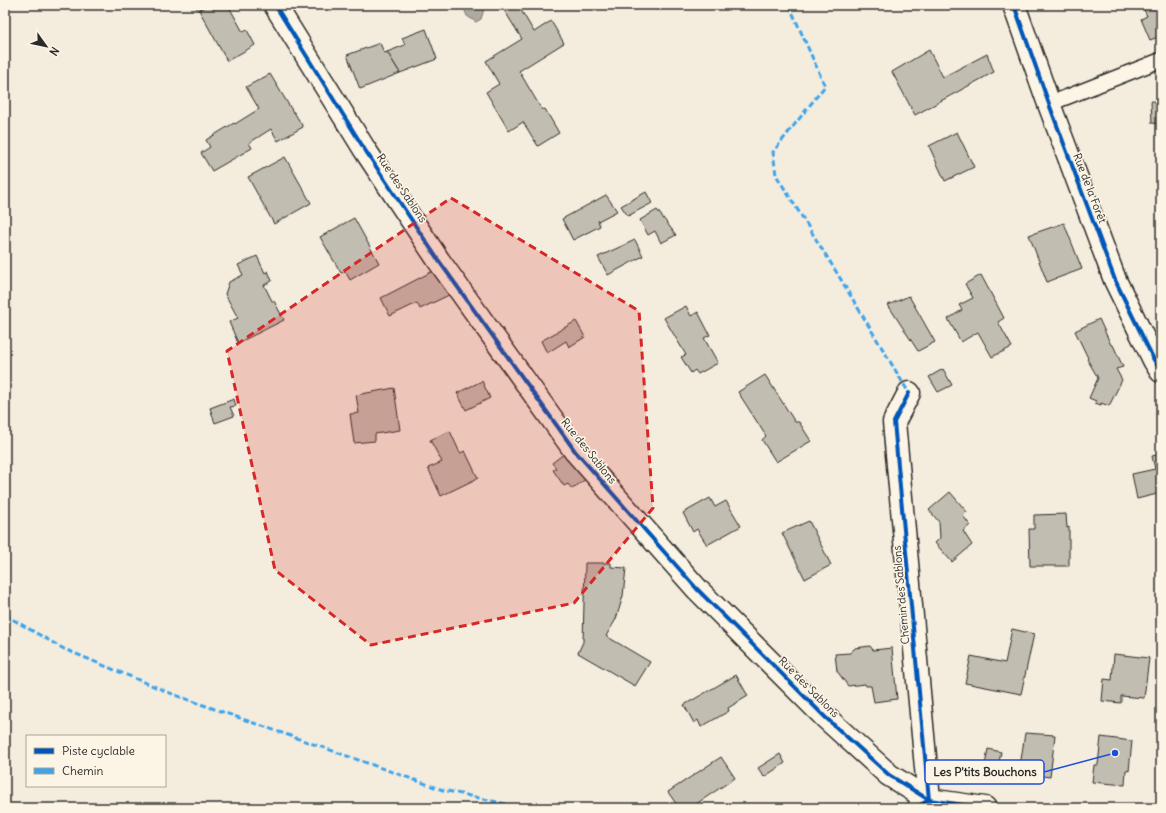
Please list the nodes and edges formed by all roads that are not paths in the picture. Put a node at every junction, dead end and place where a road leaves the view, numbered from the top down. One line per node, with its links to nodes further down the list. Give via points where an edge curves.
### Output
1 (275, 5): 7 (street, Rue des Sablons, via 435,254 575,450 698,589 825,717)
2 (1014, 5): 4 (street, Rue de la Forêt)
3 (1161, 60): 4 (lane)
4 (1049, 104): 5 (street, Rue de la Forêt, via 1115,280)
5 (1161, 371)
6 (909, 393): 7 (street, Chemin des Sablons, via 894,422)
7 (922, 804): 8 (street, Rue des Sablons)
8 (985, 808)

